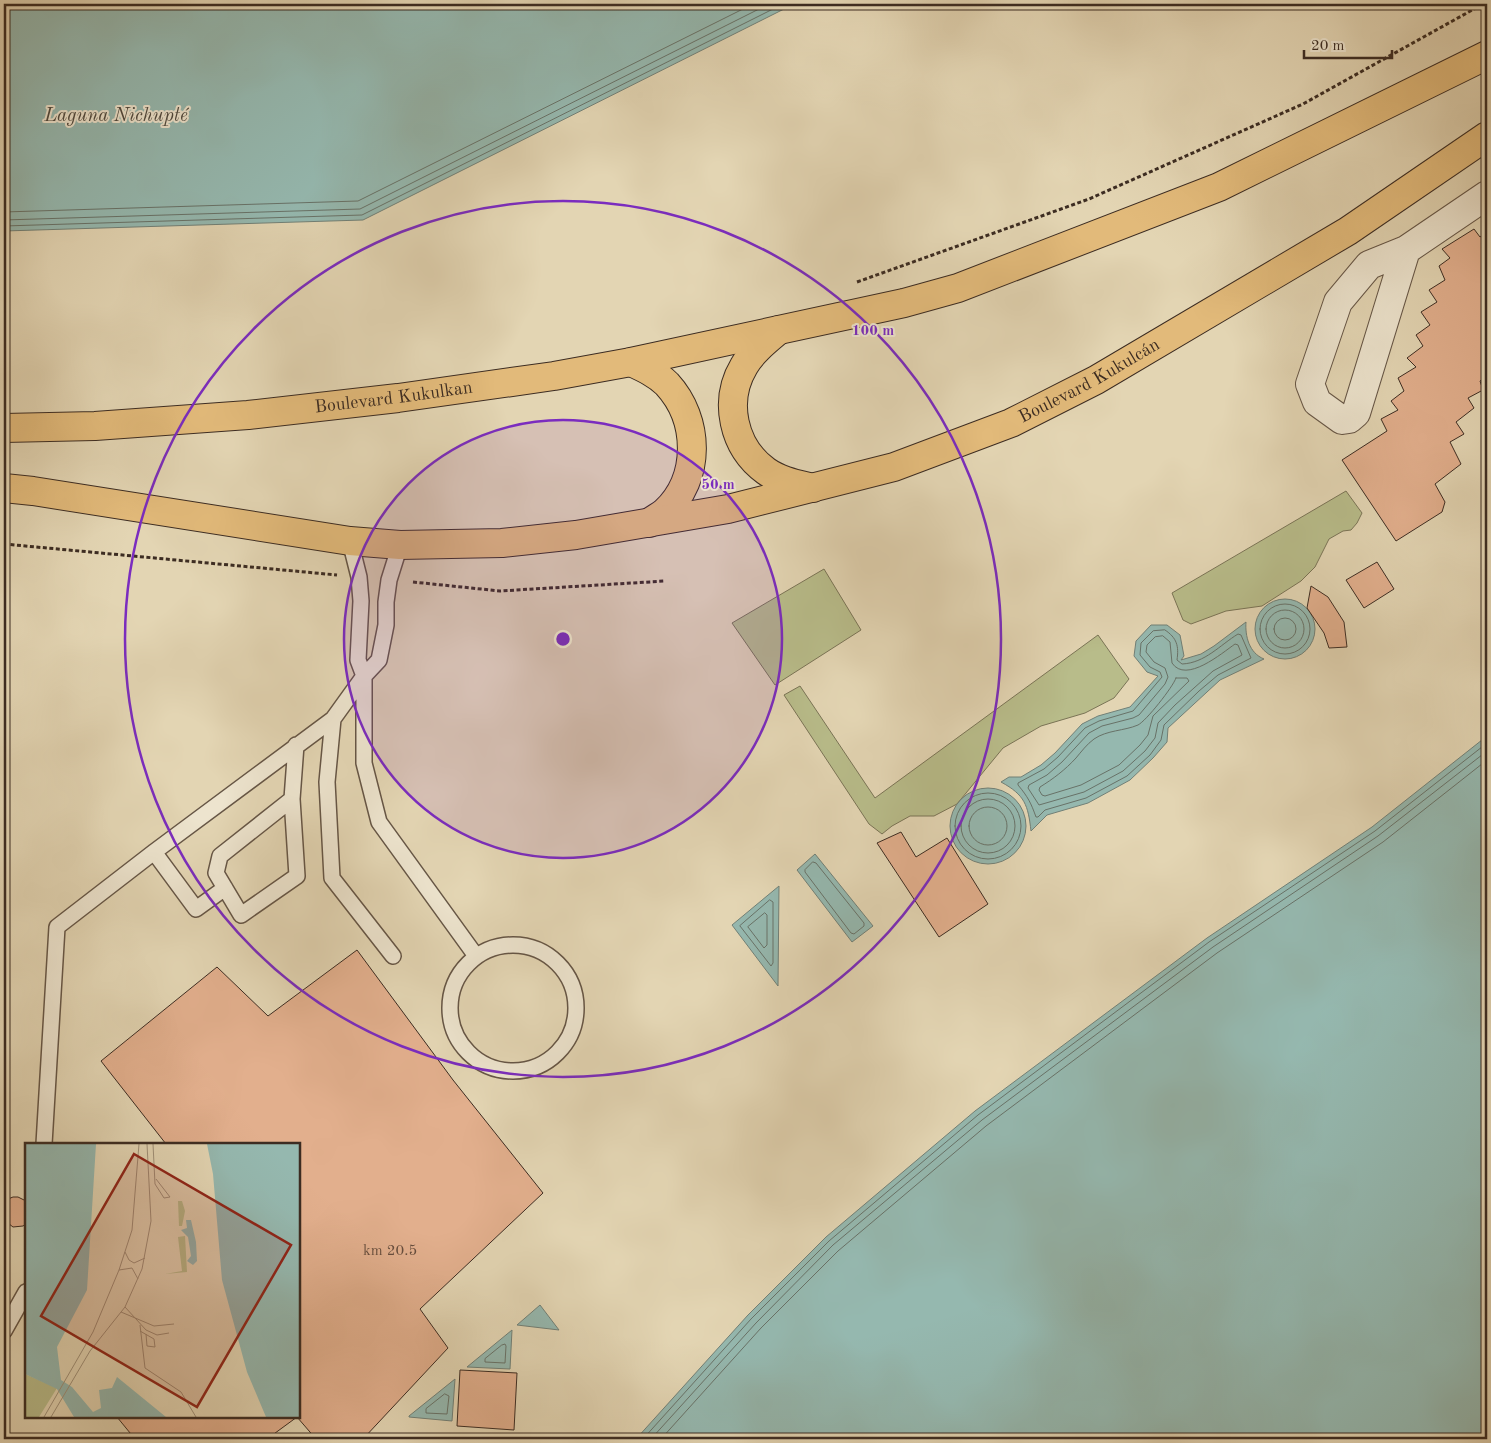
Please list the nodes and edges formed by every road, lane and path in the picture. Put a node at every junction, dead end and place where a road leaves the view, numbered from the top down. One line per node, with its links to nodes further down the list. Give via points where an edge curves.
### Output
1 (1483, 4): 6 (path, via 1303,104 1089,199)
2 (1487, 55): 7 (main road, via 1219,187 958,288)
3 (1487, 136): 11 (main road, Boulevard Kukulcán, via 1348,231 1087,385 975,437 894,467)
4 (1487, 195): 5 (street)
5 (1406, 250): 5 (street, via 1369,265 1338,302 1310,384 1317,402 1342,420 1350,420 1356,413)
6 (849, 284)
7 (779, 330): 8 (main road, Boulevard Kukulkan); 11 (main road, via 744,365 734,387 732,411 737,434 749,455 767,472 788,482)
8 (631, 362): 9 (main road, Boulevard Kukulkan, via 398,398 248,415 95,426); 12 (main road, via 666,383 688,418 692,438 692,458 678,496)
9 (4, 428)
10 (4, 488): 13 (main road)
11 (813, 488): 12 (main road, Boulevard Kukulcán)
12 (648, 524): 14 (main road, via 502,542)
13 (350, 541): 14 (main road); 15 (lane, via 359,578 358,660)
14 (400, 545): 15 (lane, via 389,580 384,644 379,660)
15 (364, 676): 16 (lane); 22 (lane, via 364,762 379,822)
16 (332, 719): 17 (lane); 21 (lane, via 327,782 332,878)
17 (296, 745): 18 (lane); 19 (lane)
18 (292, 799): 20 (lane, via 220,856 216,873); 20 (lane, via 297,876 241,915)
19 (154, 852): 20 (lane, via 196,909); 23 (lane, via 57,927)
20 (225, 888)
21 (393, 956)
22 (476, 956): 22 (lane, via 464,968 451,998 454,1030 462,1045 488,1066 504,1070 520,1071 551,1059 563,1048 576,1018 572,985 564,971 553,958 523,945 507,944)
23 (44, 1143)
24 (25, 1294): 25 (lane)
25 (4, 1331)

